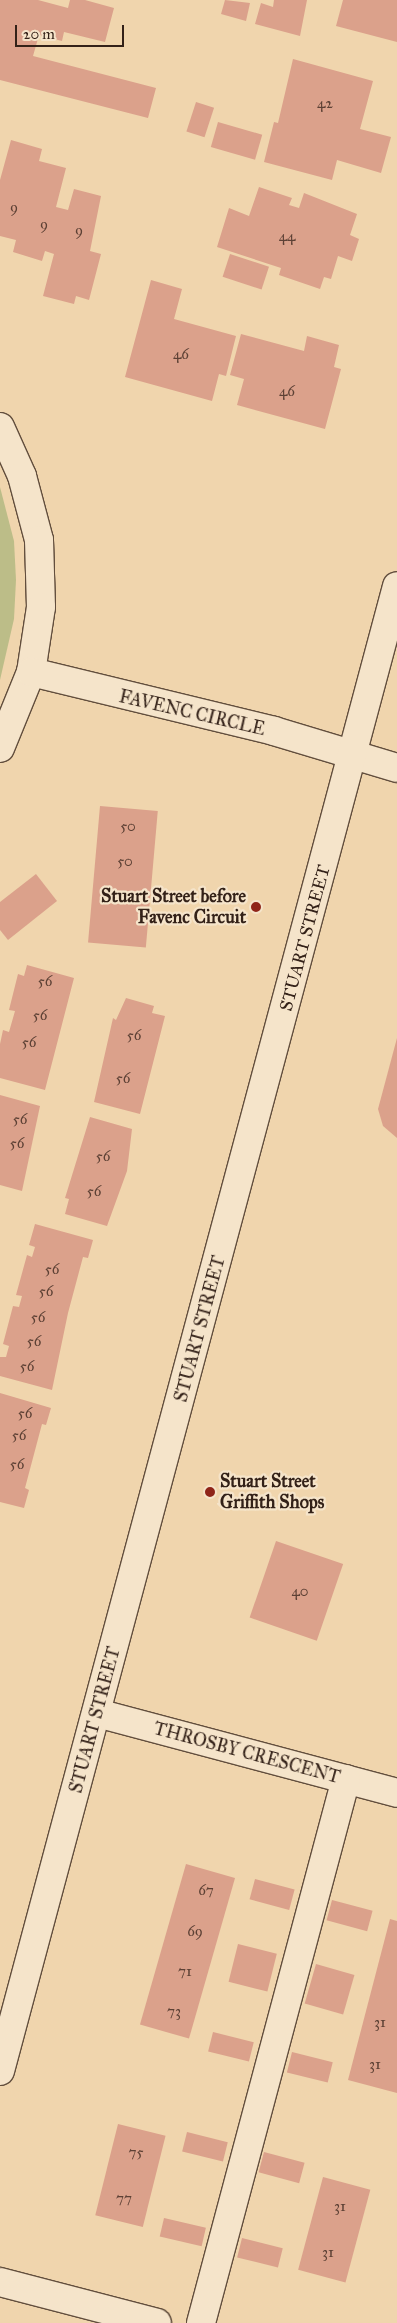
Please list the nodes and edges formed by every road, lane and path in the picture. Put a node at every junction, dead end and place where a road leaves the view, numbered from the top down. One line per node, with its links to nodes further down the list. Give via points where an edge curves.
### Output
1 (0, 427): 3 (street, via 22,476 39,540 41,607)
2 (397, 586): 5 (street, STUART STREET)
3 (31, 672): 4 (street); 5 (street, FAVENC CIRCLE, via 274,731)
4 (0, 748)
5 (353, 754): 6 (street, FAVENC CIRCLE); 7 (street, STUART STREET)
6 (397, 768)
7 (97, 1713): 8 (street, THROSBY CRESCENT); 10 (street, STUART STREET)
8 (346, 1780): 9 (street, THROSBY CRESCENT); 13 (street)
9 (397, 1792)
10 (0, 2071)
11 (0, 2282): 12 (street)
12 (157, 2323)
13 (200, 2323)

